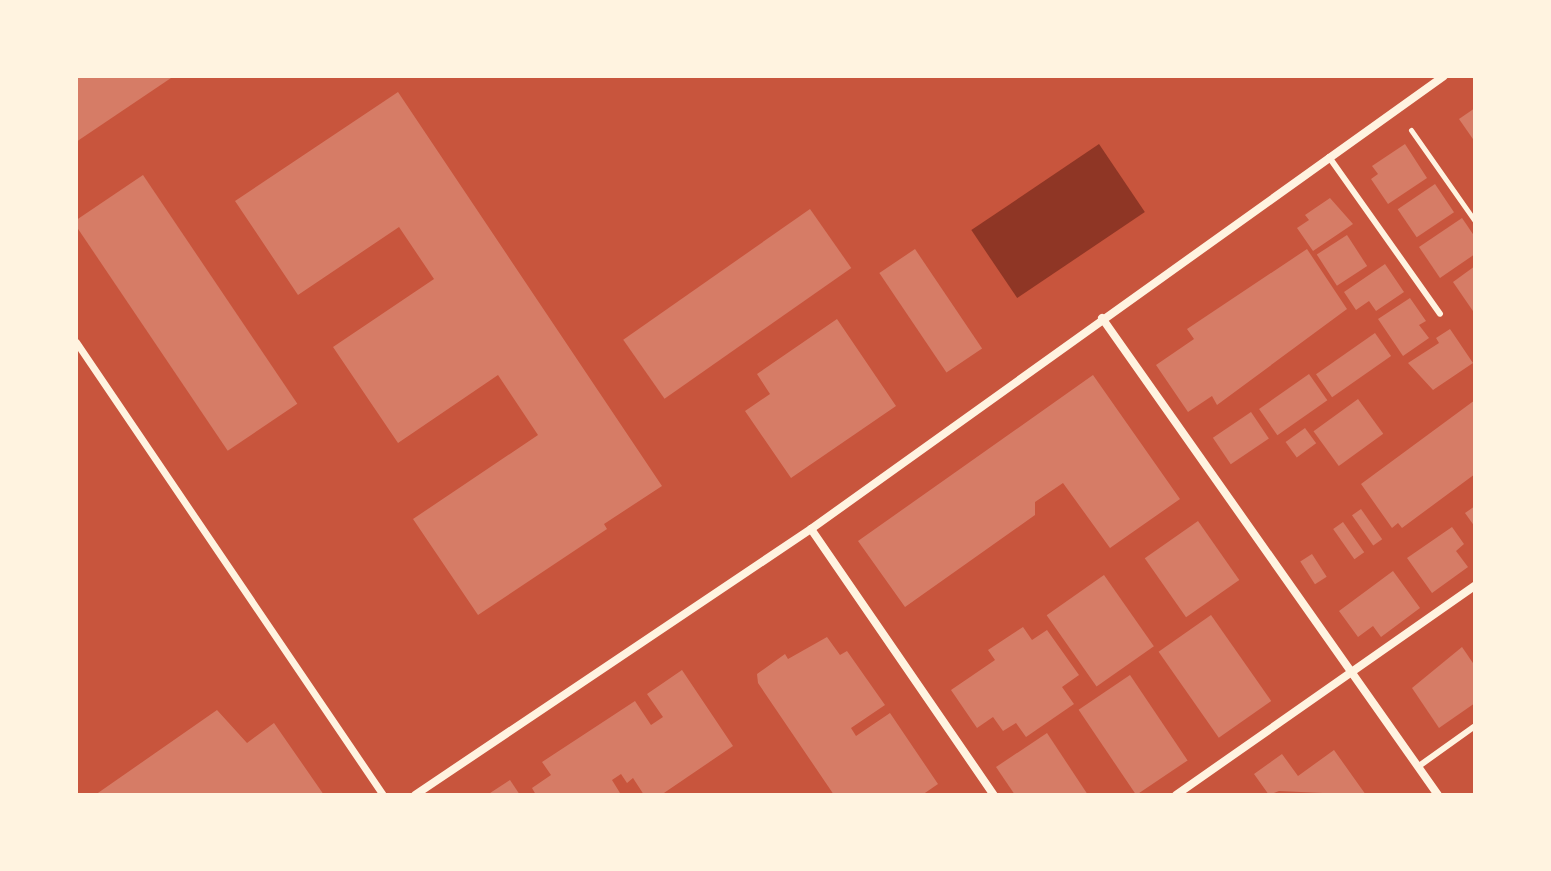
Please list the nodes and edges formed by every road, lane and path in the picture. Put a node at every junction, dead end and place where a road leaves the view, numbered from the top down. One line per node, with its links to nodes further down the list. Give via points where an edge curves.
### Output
1 (1444, 76): 3 (street)
2 (1411, 130): 4 (path)
3 (1329, 157): 5 (lane); 6 (street)
4 (1475, 221)
5 (1440, 314)
6 (1102, 318): 8 (street); 10 (street)
7 (76, 342): 13 (street)
8 (811, 529): 14 (street); 15 (street)
9 (1475, 586): 10 (street)
10 (1354, 672): 12 (street); 16 (street)
11 (1475, 726): 12 (lane)
12 (1419, 766): 17 (street)
13 (383, 795)
14 (415, 795)
15 (994, 795)
16 (1176, 795)
17 (1438, 795)

